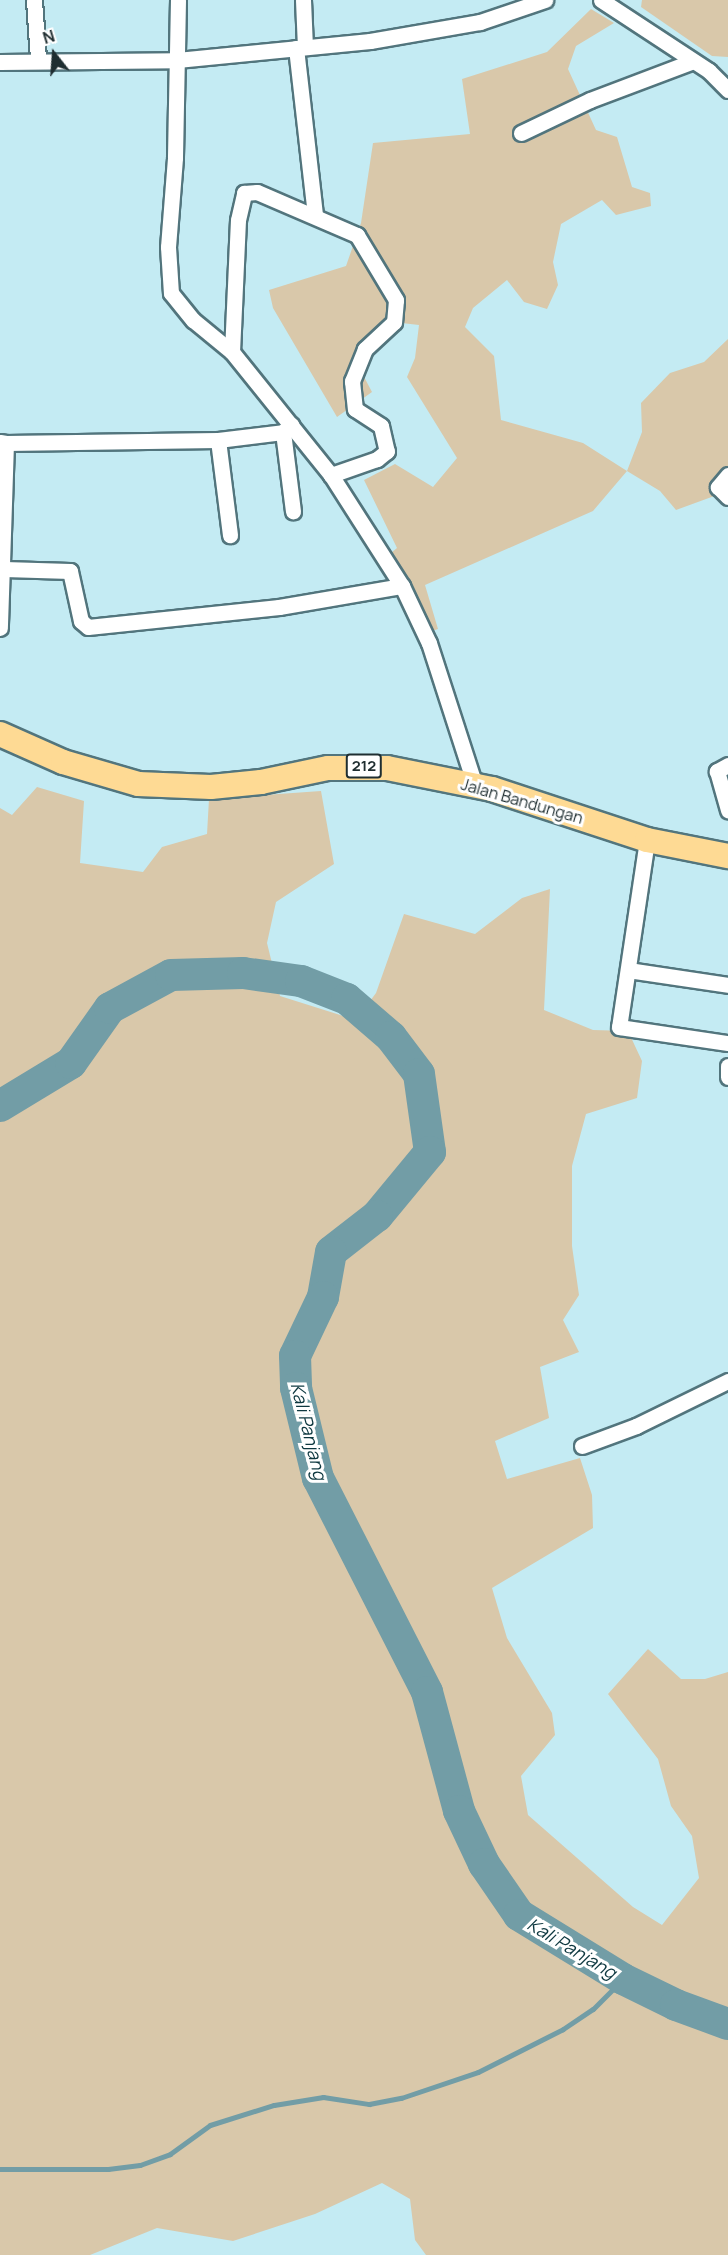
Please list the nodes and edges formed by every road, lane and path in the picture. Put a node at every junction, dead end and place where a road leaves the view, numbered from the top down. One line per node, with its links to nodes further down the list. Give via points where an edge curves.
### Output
1 (34, 0): 7 (street)
2 (178, 0): 8 (street)
3 (303, 0): 6 (street)
4 (545, 0): 6 (street, via 480,22 426,34)
5 (601, 0): 9 (street)
6 (301, 48): 8 (street); 13 (street)
7 (38, 59): 8 (street); 10 (street)
8 (177, 60): 14 (street, via 168,285 193,320)
9 (693, 61): 11 (street); 12 (street, via 590,100)
10 (0, 62)
11 (728, 90)
12 (522, 133)
13 (315, 216): 14 (street, via 257,192 244,193 238,220); 18 (street, via 357,235 393,290 397,311 394,322 360,357 352,381 355,409 381,426 387,451 377,459)
14 (232, 352): 15 (street)
15 (287, 428): 16 (street); 18 (street); 21 (street)
16 (218, 440): 17 (street); 22 (street)
17 (3, 443): 23 (street)
18 (331, 475): 24 (street)
19 (728, 475): 20 (street, via 718,487)
20 (728, 497)
21 (293, 511)
22 (230, 535)
23 (4, 569): 24 (street, via 70,571 81,621 88,627 279,608); 25 (street)
24 (402, 586): 28 (street, via 429,644 473,779)
25 (0, 628)
26 (0, 734): 28 (main road, Jalan Bandungan / 212, via 63,762 138,784 211,787 261,782 328,768 367,766)
27 (728, 765): 29 (street, via 717,771)
28 (492, 789): 30 (main road, Jalan Bandungan / 212)
29 (728, 810)
30 (647, 840): 31 (main road, Jalan Bandungan / 212); 32 (street)
31 (728, 856)
32 (628, 970): 33 (street); 34 (street, via 620,1028)
33 (728, 985)
34 (728, 1043)
35 (728, 1066): 36 (street)
36 (728, 1077)
37 (728, 1381): 38 (street, via 636,1426)
38 (582, 1446)

